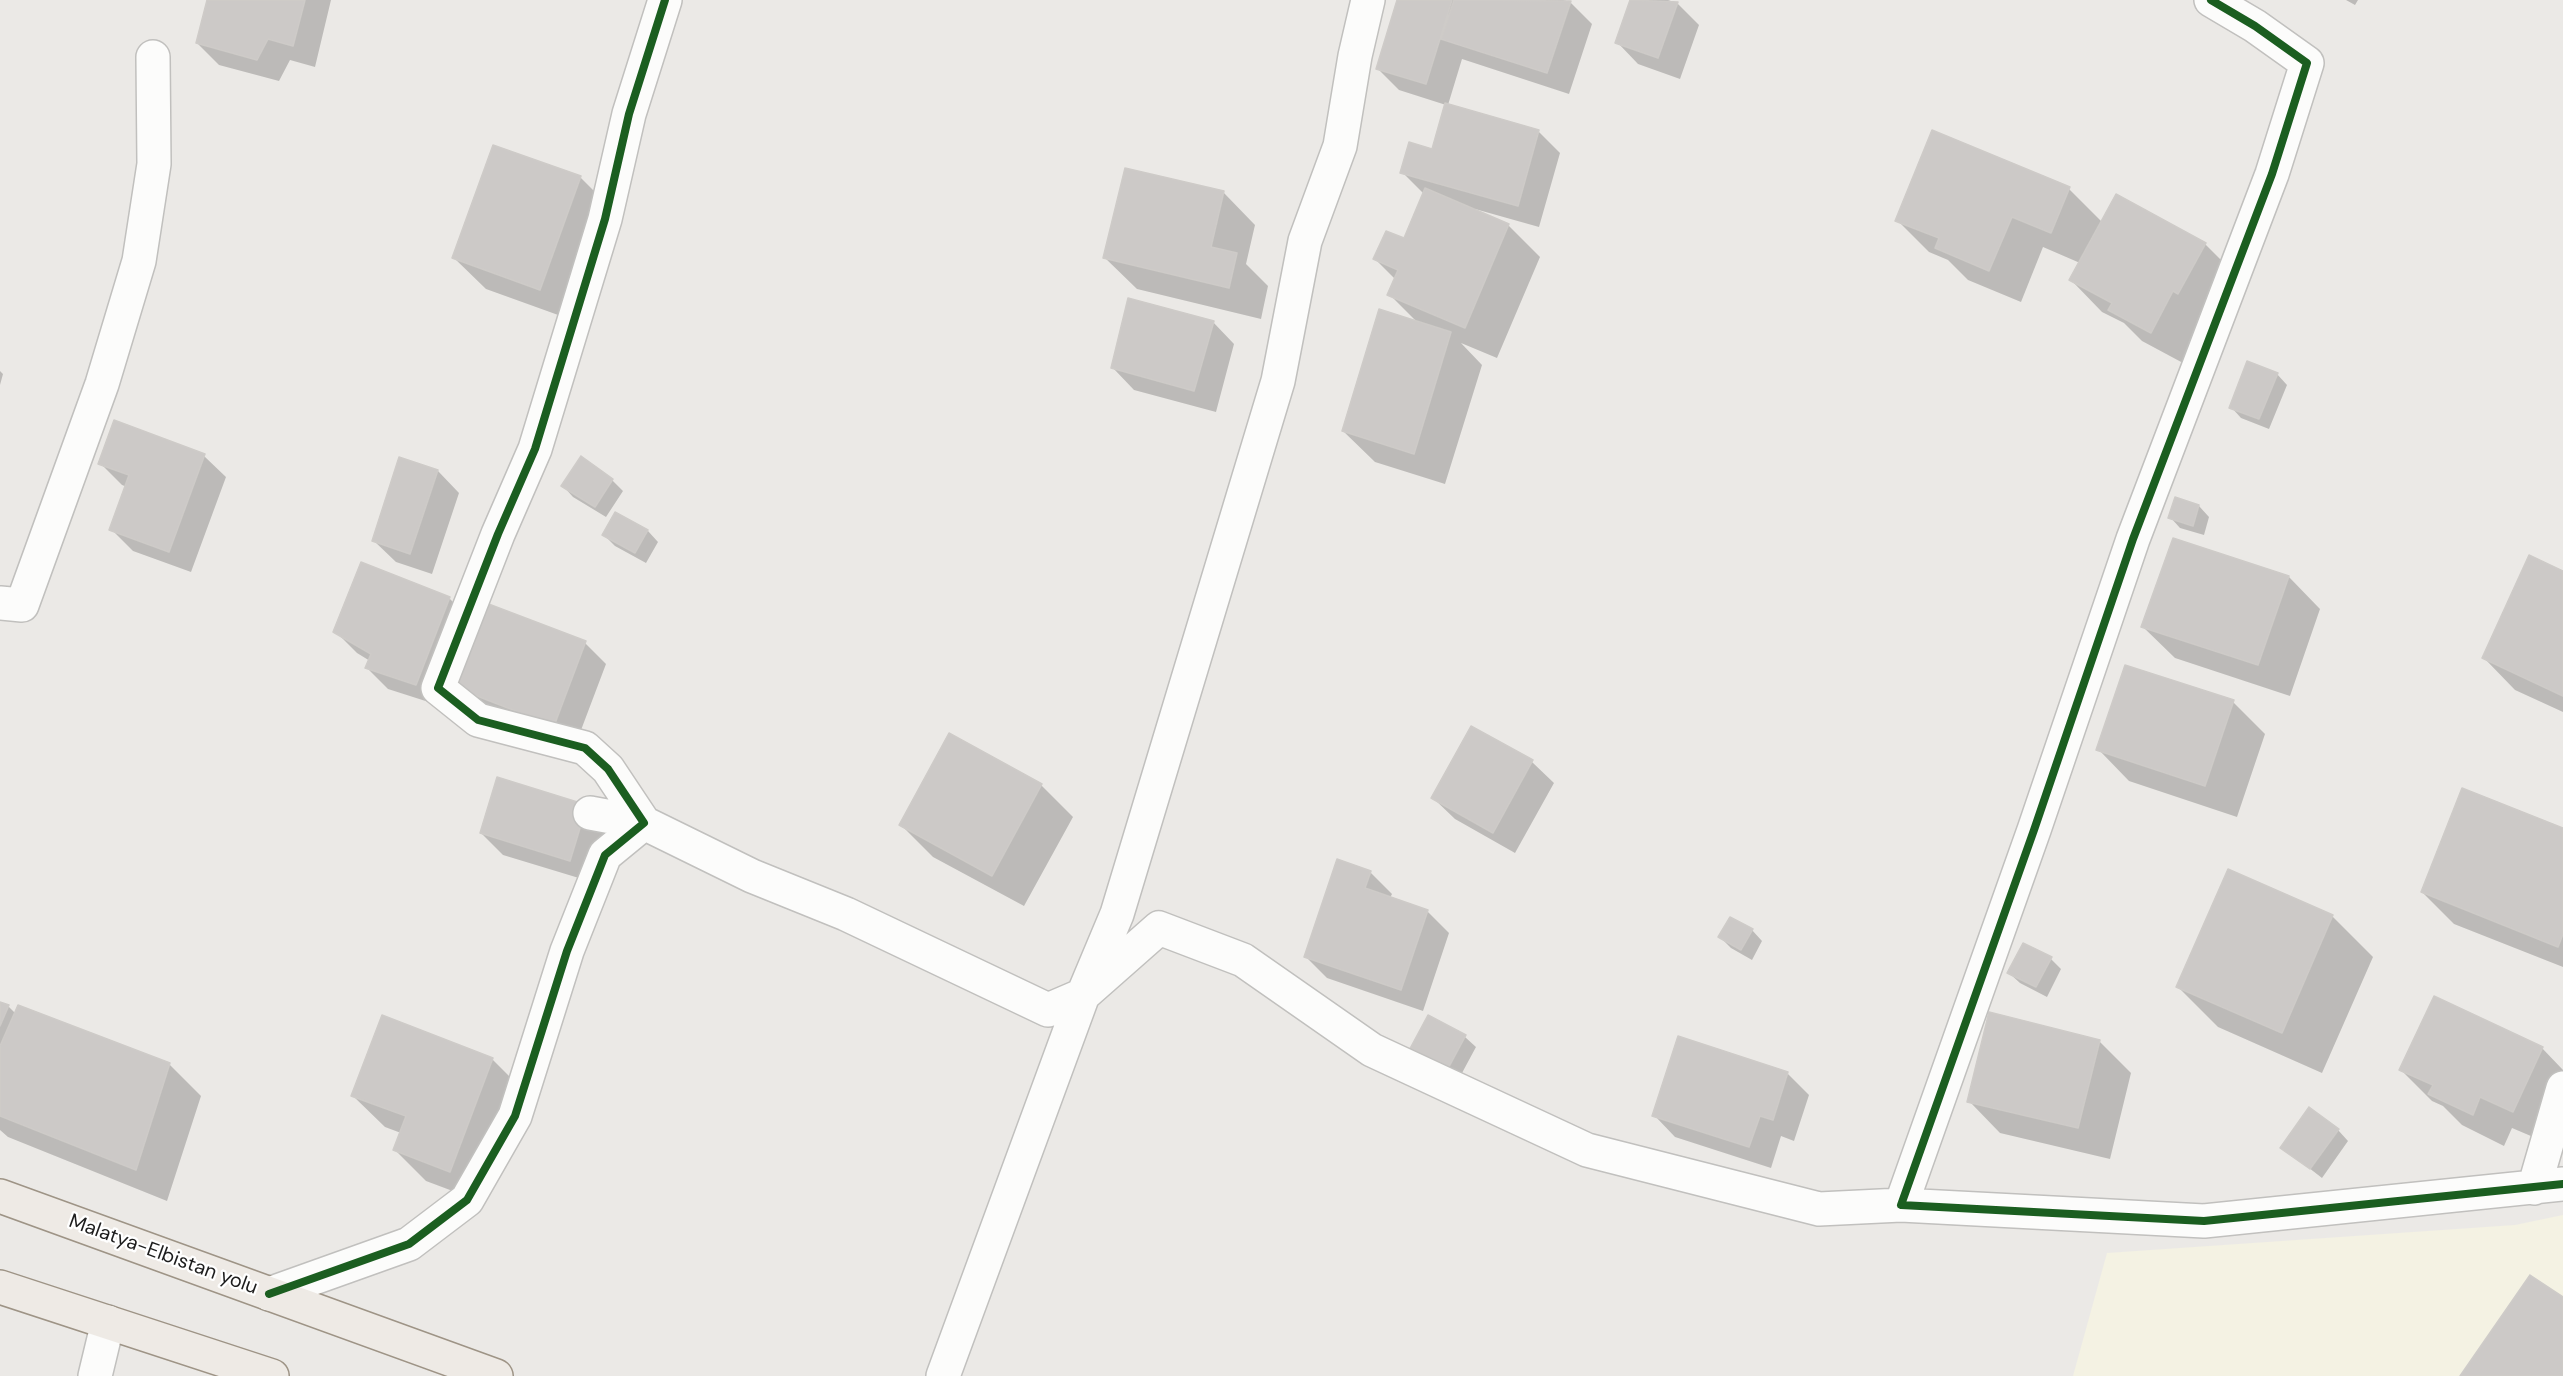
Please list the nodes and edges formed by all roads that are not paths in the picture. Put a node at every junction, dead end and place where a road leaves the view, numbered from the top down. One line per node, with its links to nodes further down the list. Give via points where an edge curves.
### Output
1 (665, 0): 7 (street, via 629,114 605,219 535,449 438,688 478,720 585,748 608,769)
2 (1368, 0): 8 (street, via 1340,146 1305,241 1278,381 1117,914)
3 (2211, 0): 12 (street, via 2307,63 2272,174 2133,539)
4 (153, 57): 5 (street, via 154,164 139,261 102,384 22,605)
5 (0, 603)
6 (590, 813): 7 (street)
7 (644, 823): 8 (street, via 1048,1010); 14 (street, via 605,855 567,951 515,1116 467,1200 409,1244)
8 (1083, 995): 12 (street, via 1159,928 1243,960 1372,1050 1587,1150 1819,1209); 19 (street)
9 (2563, 1088): 10 (street)
10 (2549, 1186): 12 (street, via 2204,1221)
11 (0, 1196): 14 (main road, Malatya-Elbistan yolu)
12 (1901, 1205)
13 (0, 1287): 15 (main road)
14 (269, 1294): 18 (main road, Malatya-Elbistan yolu)
15 (108, 1322): 16 (street); 17 (main road)
16 (95, 1376)
17 (272, 1376)
18 (496, 1376)
19 (943, 1376)

